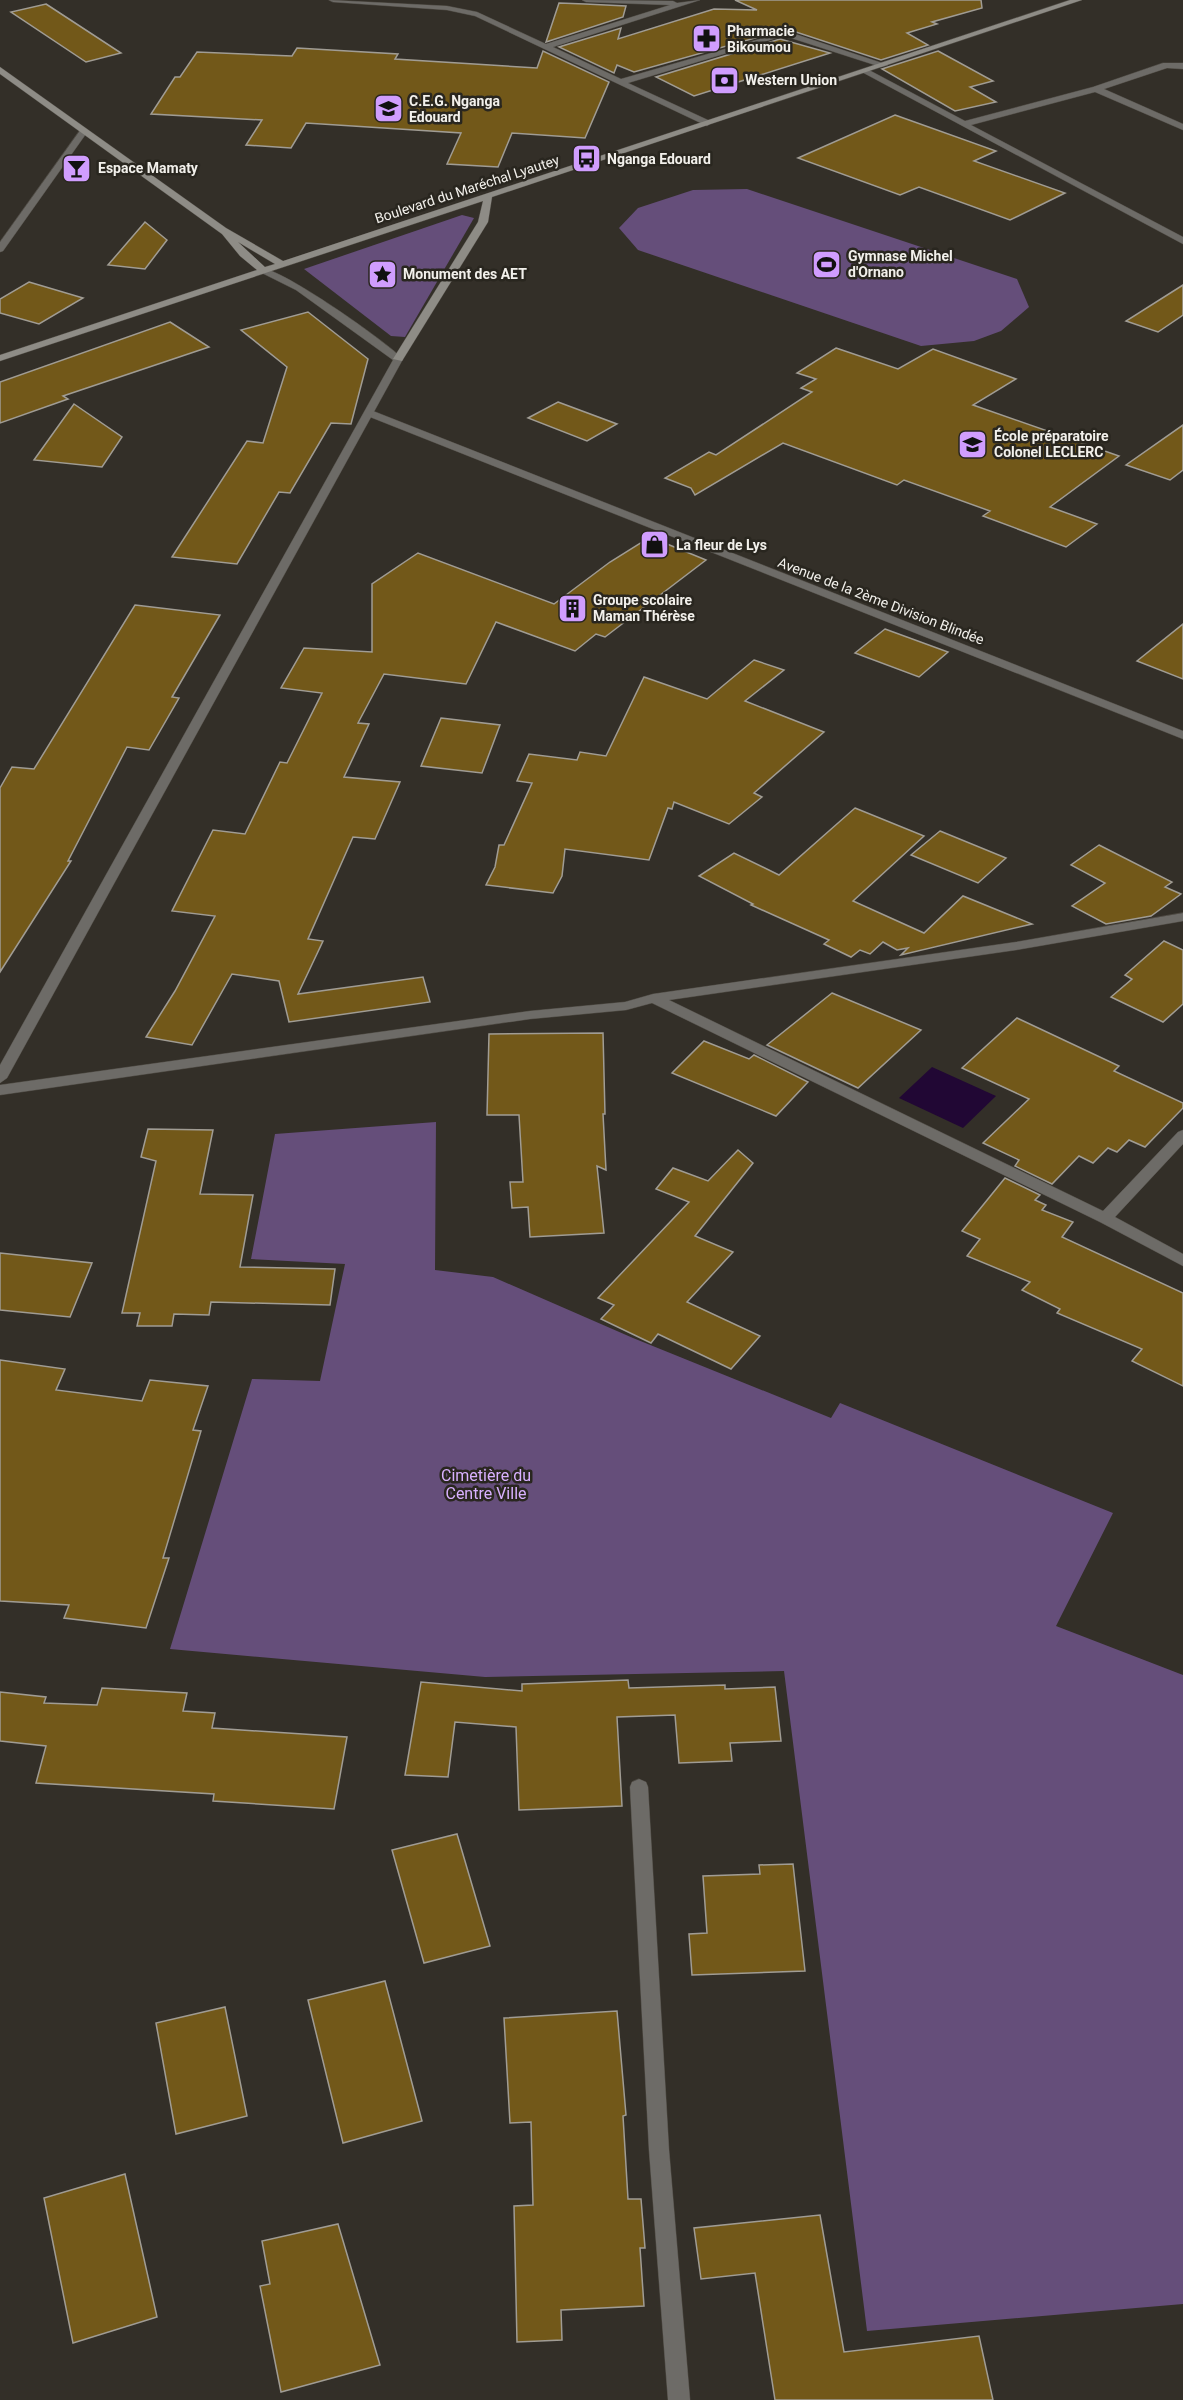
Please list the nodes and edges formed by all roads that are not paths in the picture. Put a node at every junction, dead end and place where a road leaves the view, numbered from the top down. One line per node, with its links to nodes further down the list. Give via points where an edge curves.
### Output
1 (333, 0): 6 (street)
2 (464, 0): 8 (street)
3 (586, 0): 7 (street)
4 (696, 0): 7 (street)
5 (1078, 0): 10 (main road, Boulevard du Maréchal Lyautey)
6 (361, 1): 8 (street)
7 (687, 4): 9 (street)
8 (463, 10): 9 (street)
9 (547, 46): 14 (street)
10 (884, 65): 13 (main road, Boulevard du Maréchal Lyautey); 14 (street, via 780,35)
11 (1183, 66): 15 (street, via 1166,64)
12 (0, 70): 19 (main road)
13 (864, 71): 16 (main road, Boulevard du Maréchal Lyautey); 17 (street)
14 (621, 82): 16 (street)
15 (1096, 89): 17 (street); 18 (street)
16 (707, 123): 20 (main road, Boulevard du Maréchal Lyautey)
17 (964, 124): 22 (street)
18 (1183, 127)
19 (84, 131): 21 (main road); 23 (street)
20 (488, 197): 25 (main road, Boulevard du Maréchal Lyautey); 30 (main road, via 483,222)
21 (222, 230): 24 (main road); 27 (main road)
22 (1183, 241)
23 (0, 249)
24 (259, 249): 25 (main road); 26 (main road)
25 (318, 252): 26 (main road, Boulevard du Maréchal Lyautey)
26 (282, 264): 27 (main road, Boulevard du Maréchal Lyautey); 28 (street)
27 (262, 270): 28 (street); 29 (main road, Boulevard du Maréchal Lyautey)
28 (299, 288): 30 (street)
29 (0, 358)
30 (398, 359): 31 (street)
31 (369, 413): 32 (street, Avenue de la 2ème Division Blindée); 35 (street)
32 (1180, 731)
33 (1183, 917): 34 (street, via 1016,946)
34 (653, 998): 36 (street, via 626,1006 453,1025); 38 (street)
35 (0, 1078)
36 (0, 1090)
37 (1183, 1135): 38 (street)
38 (1104, 1218): 39 (street)
39 (1183, 1261)
40 (639, 1787): 41 (street, via 659,2150)
41 (678, 2400)

